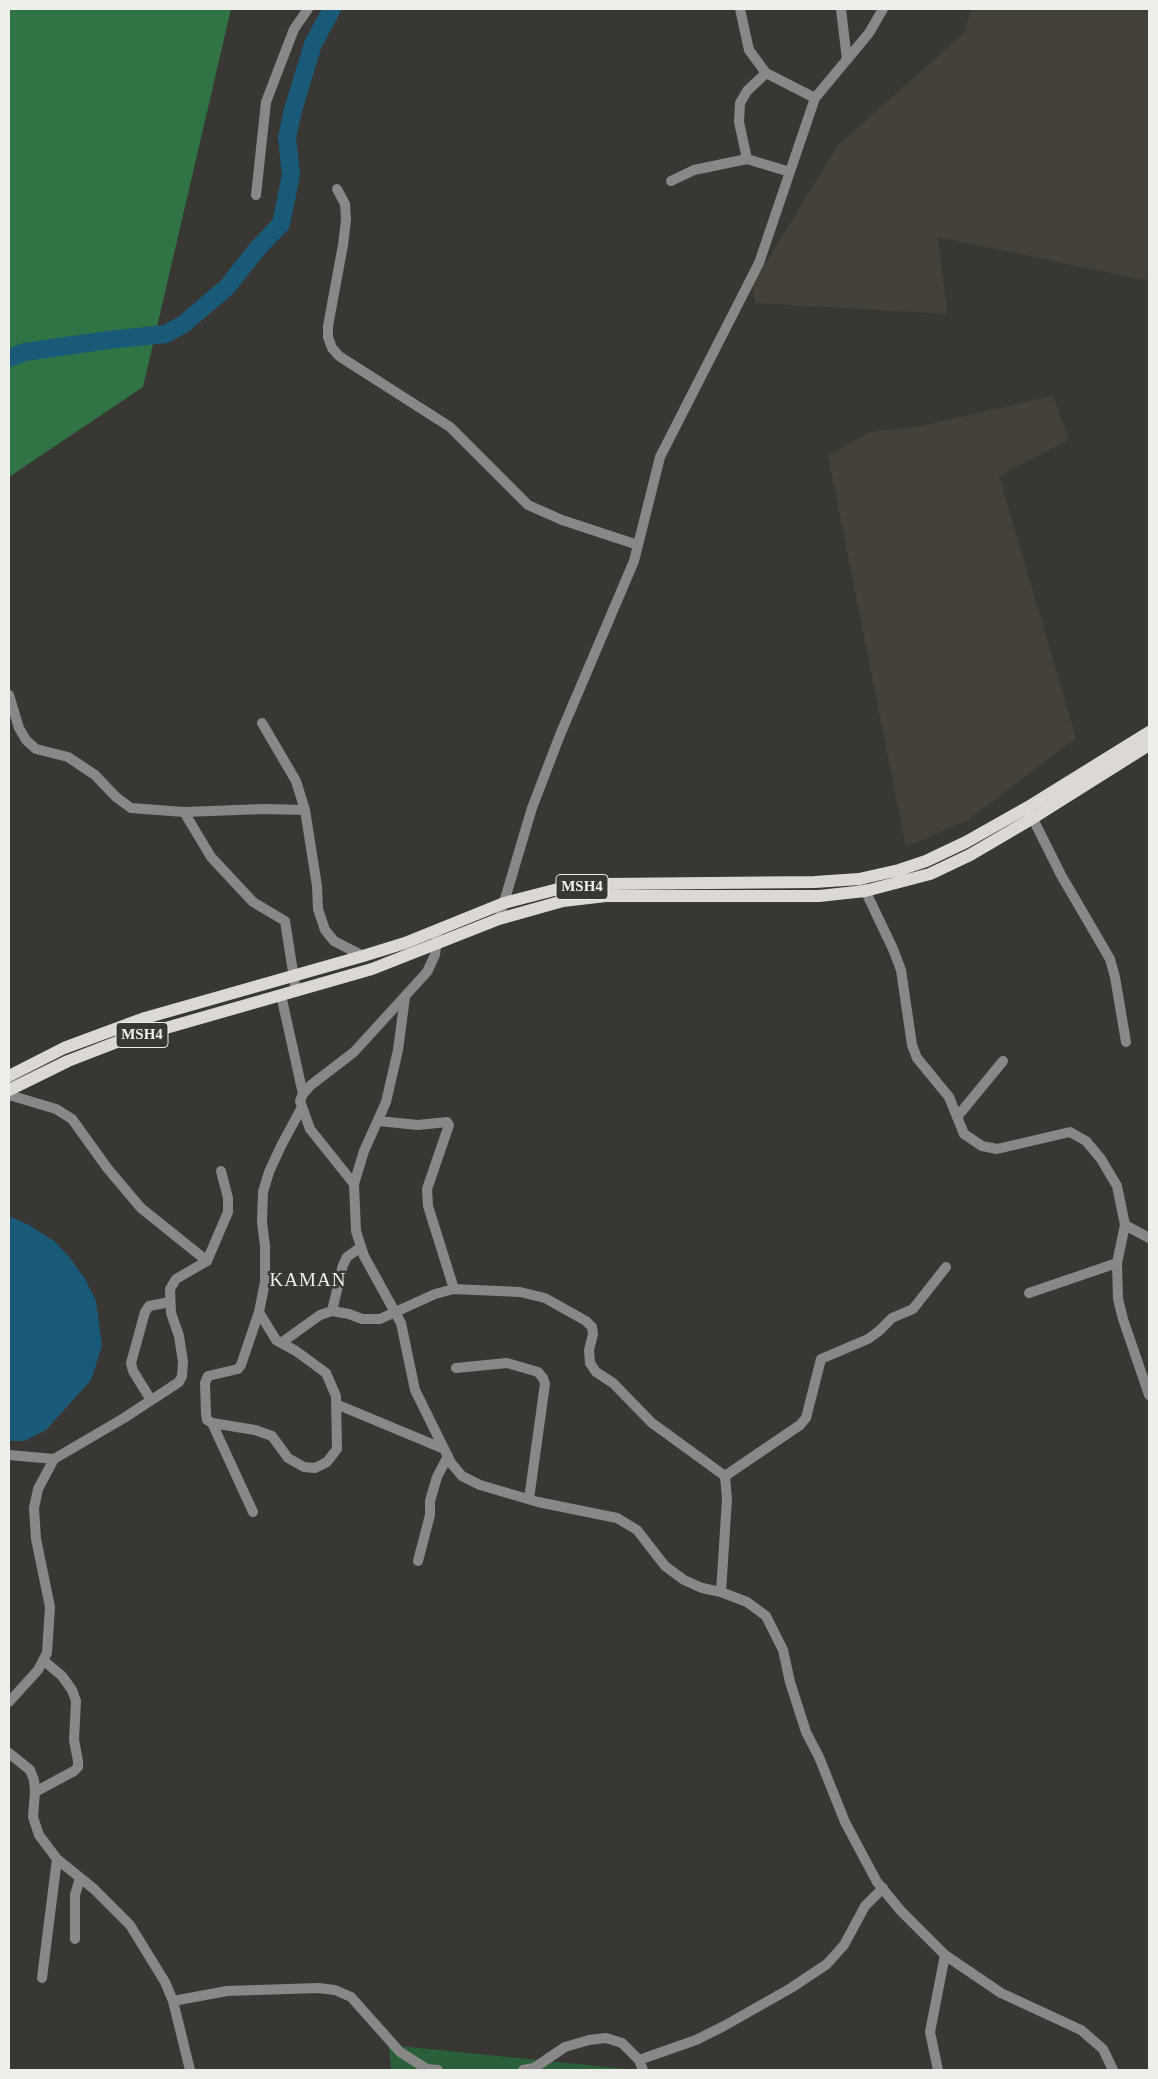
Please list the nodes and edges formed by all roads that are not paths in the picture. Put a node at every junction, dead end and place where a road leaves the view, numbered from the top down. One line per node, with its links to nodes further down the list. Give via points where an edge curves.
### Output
1 (308, 9): 12 (street, via 294,29 266,102)
2 (740, 9): 6 (street, via 749,50)
3 (841, 9): 5 (street)
4 (883, 9): 5 (street)
5 (847, 60): 7 (street)
6 (766, 73): 7 (street); 8 (street, via 747,91 740,104 739,122)
7 (814, 98): 9 (street)
8 (747, 159): 9 (street); 10 (street, via 694,170)
9 (790, 172): 13 (street, via 759,263 660,456)
10 (671, 181)
11 (337, 189): 13 (street, via 345,204 346,220 328,326 332,348 339,356 450,427 524,502 562,520)
12 (256, 195)
13 (638, 545): 23 (street, via 532,808)
14 (9, 695): 19 (street, via 19,728 36,749 68,757 95,775 131,808)
15 (262, 723): 18 (street, via 296,781)
16 (1149, 732): 20 (main road, MSH4)
17 (1149, 745): 20 (main road, MSH4)
18 (305, 810): 19 (street); 27 (street, via 318,909 325,930 334,941)
19 (184, 812): 28 (street, via 211,857 253,902 285,921)
20 (1030, 813): 21 (main road, MSH4, via 926,861); 22 (main road, MSH4, via 970,855 930,874); 32 (street, via 1061,875 1110,959)
21 (859, 879): 22 (street); 23 (main road, MSH4, via 604,884 558,889)
22 (865, 891): 24 (main road, MSH4, via 819,896 606,896 563,901); 39 (street, via 901,970 912,1045 917,1058 949,1097)
23 (504, 903): 24 (street); 25 (main road, MSH4)
24 (499, 919): 26 (main road, MSH4)
25 (438, 929): 26 (street); 27 (main road, MSH4)
26 (436, 944): 29 (main road, MSH4, via 372,969); 31 (street, via 427,972)
27 (363, 956): 28 (main road, MSH4)
28 (293, 977): 29 (street); 34 (main road, MSH4, via 145,1018 64,1048)
29 (296, 991): 30 (main road, MSH4)
30 (281, 995): 35 (main road, MSH4, via 117,1042 68,1061); 36 (street)
31 (405, 997): 36 (street, via 354,1052); 40 (street, via 398,1050 386,1102)
32 (1126, 1042)
33 (1002, 1061): 39 (street)
34 (9, 1076)
35 (9, 1090)
36 (303, 1094): 38 (street)
37 (9, 1096): 46 (street, via 56,1109 72,1119 141,1208)
38 (302, 1107): 42 (street, via 310,1128); 53 (street, via 269,1172 263,1192 265,1273)
39 (957, 1117): 43 (street, via 964,1134 982,1146 997,1149 1070,1132 1086,1141 1117,1186)
40 (378, 1121): 42 (street); 49 (street, via 418,1125 447,1122 449,1125 428,1189 428,1206)
41 (221, 1171): 46 (street, via 228,1212)
42 (354, 1184): 45 (street, via 356,1231)
43 (1125, 1225): 44 (street); 47 (street)
44 (1149, 1238)
45 (361, 1247): 52 (street, via 343,1265); 54 (street)
46 (207, 1261): 51 (street, via 176,1279 170,1289)
47 (1117, 1263): 50 (street); 57 (street, via 1120,1306)
48 (946, 1267): 64 (street, via 913,1309 892,1318 868,1339 821,1359 806,1418)
49 (454, 1290): 54 (street, via 435,1294); 64 (street, via 520,1292 545,1298 586,1321 592,1327 590,1363 596,1372 614,1383 652,1423)
50 (1029, 1293)
51 (170, 1302): 58 (street, via 179,1336 182,1376 179,1382); 58 (street, via 149,1306 145,1312 132,1363 132,1371)
52 (332, 1311): 54 (street, via 369,1320); 55 (street, via 320,1315)
53 (259, 1312): 55 (street); 60 (street, via 238,1369 208,1376 205,1383 207,1420)
54 (394, 1312): 61 (street, via 401,1323 415,1390)
55 (281, 1343): 59 (street, via 326,1373)
56 (456, 1368): 65 (street, via 506,1364 538,1372 543,1378 545,1384)
57 (1149, 1395)
58 (151, 1400): 63 (street)
59 (336, 1404): 60 (street, via 336,1449 327,1462 315,1468 304,1467 288,1458 272,1436); 61 (street)
60 (212, 1423): 66 (street)
61 (446, 1453): 65 (street, via 462,1476 480,1485); 67 (street, via 430,1501 430,1515)
62 (9, 1455): 63 (street)
63 (54, 1459): 69 (street, via 38,1489 34,1508 36,1539 50,1607 47,1653)
64 (725, 1476): 68 (street, via 727,1499)
65 (528, 1499): 68 (street, via 617,1518 637,1530 665,1566 684,1580)
66 (253, 1512)
67 (418, 1561)
68 (721, 1592): 75 (street, via 747,1602 766,1616 776,1633 806,1732 845,1822)
69 (43, 1660): 70 (street); 72 (street, via 62,1676 76,1701 74,1740 78,1767)
70 (9, 1702)
71 (9, 1753): 72 (street, via 30,1770)
72 (35, 1792): 73 (street, via 33,1817 39,1835)
73 (56, 1859): 74 (street); 78 (street)
74 (80, 1878): 76 (street, via 75,1895); 79 (street, via 130,1925)
75 (883, 1888): 77 (street); 80 (street, via 865,1906 844,1945 827,1964 724,2026 696,2040)
76 (75, 1939)
77 (945, 1955): 85 (street, via 930,2032); 86 (street, via 1001,1993 1081,2030 1103,2049)
78 (42, 1978)
79 (173, 2001): 81 (street); 82 (street, via 227,1992 335,1990 351,1997 400,2052 427,2069)
80 (638, 2060): 83 (street, via 622,2043 606,2038 565,2047 534,2068); 84 (street)
81 (190, 2070)
82 (438, 2070)
83 (523, 2070)
84 (643, 2070)
85 (938, 2070)
86 (1112, 2070)

